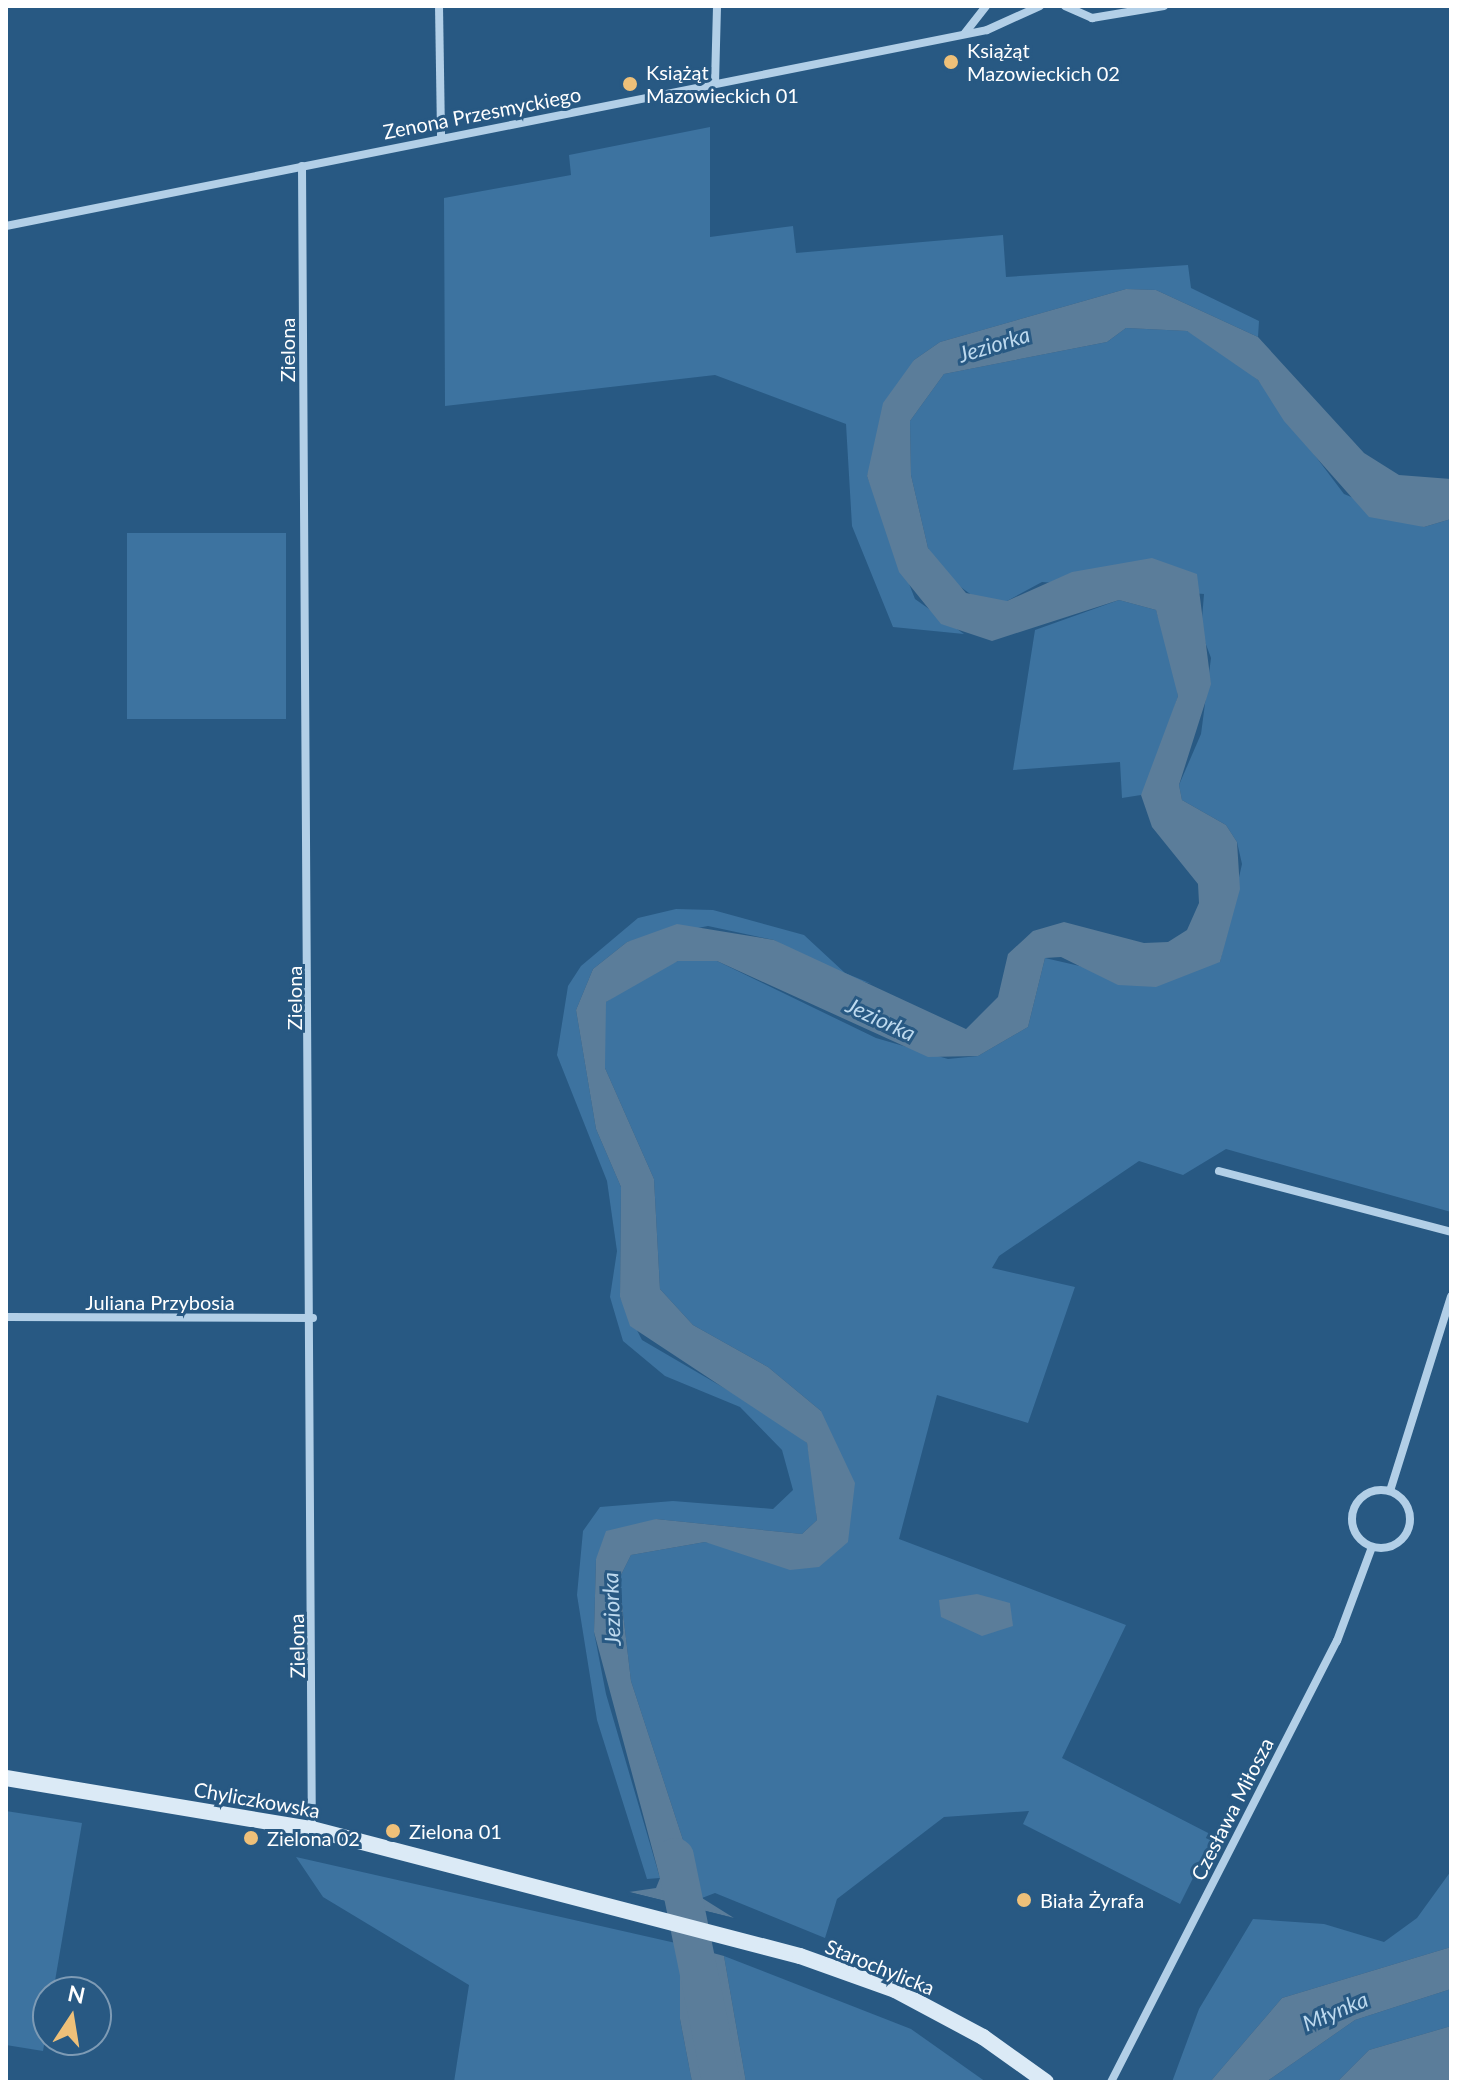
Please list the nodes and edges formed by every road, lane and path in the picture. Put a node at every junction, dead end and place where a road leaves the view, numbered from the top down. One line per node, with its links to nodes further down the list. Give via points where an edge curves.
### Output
1 (439, 6): 9 (street)
2 (717, 6): 8 (street)
3 (986, 6): 7 (street)
4 (1040, 6): 7 (street, Zenona Przesmyckiego, via 1006,25)
5 (1065, 6): 6 (street, via 1092,18)
6 (1164, 6)
7 (965, 33): 8 (street, Zenona Przesmyckiego)
8 (715, 83): 9 (street, Zenona Przesmyckiego)
9 (441, 138): 10 (street, Zenona Przesmyckiego)
10 (302, 166): 11 (street, Zenona Przesmyckiego); 16 (street, Zielona)
11 (6, 226)
12 (1219, 1171): 13 (street)
13 (1451, 1232)
14 (1451, 1296): 17 (street)
15 (6, 1317): 16 (street, Juliana Przybosia)
16 (313, 1319): 20 (street, Zielona)
17 (1390, 1491): 18 (street, via 1370,1492 1353,1512 1357,1535); 18 (street, via 1409,1510 1409,1528 1391,1547)
18 (1372, 1547): 23 (street, Czesława Miłosza, via 1337,1641)
19 (6, 1778): 20 (street, Chyliczkowska)
20 (312, 1829): 21 (street, Chyliczkowska)
21 (683, 1924): 22 (street, Starochylicka, via 895,1990 983,2037)
22 (1046, 2082)
23 (1111, 2082)

